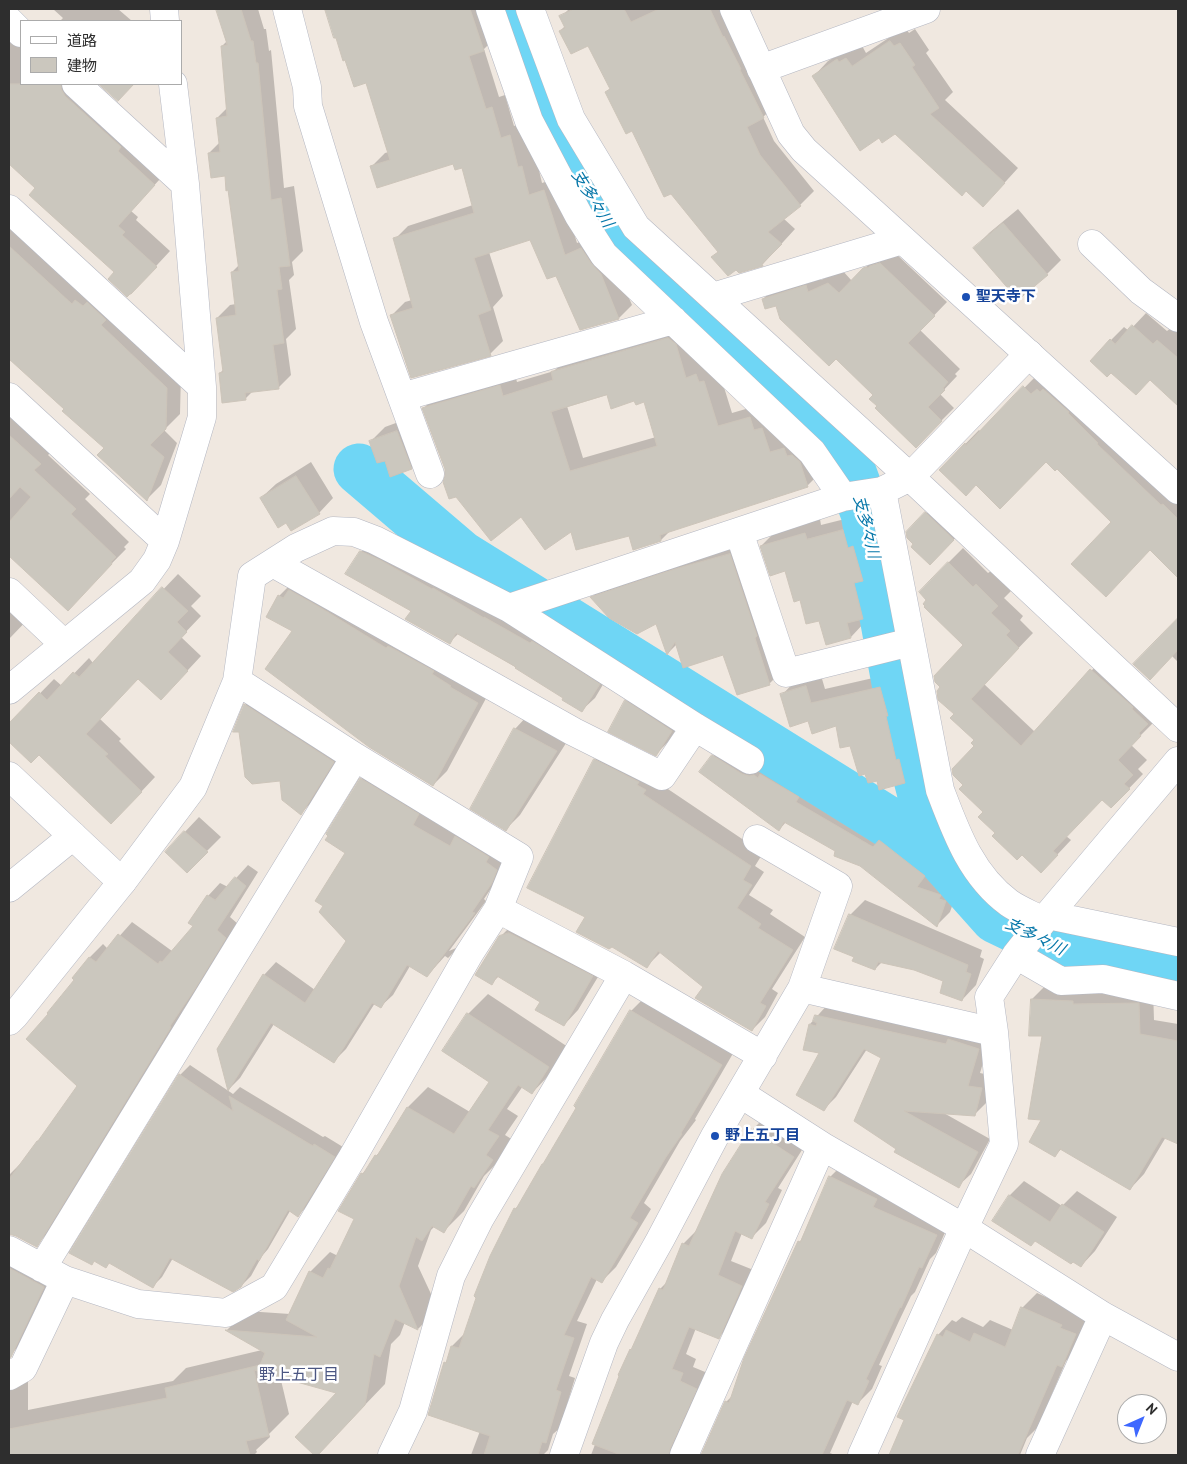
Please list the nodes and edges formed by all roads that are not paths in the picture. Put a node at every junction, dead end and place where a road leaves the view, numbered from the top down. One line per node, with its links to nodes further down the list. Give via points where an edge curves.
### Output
1 (287, 9): 20 (street, via 307,87 308,106 374,322)
2 (490, 9): 17 (street, via 529,121 579,216 604,255)
3 (530, 9): 15 (street, via 571,119 636,226)
4 (734, 9): 8 (street)
5 (926, 9): 8 (street)
6 (9, 21): 7 (street)
7 (20, 32)
8 (761, 69): 13 (street, via 795,140)
9 (77, 85): 11 (street)
10 (173, 85): 11 (street)
11 (185, 184): 19 (street)
12 (9, 209): 19 (street)
13 (902, 240): 15 (street); 18 (street)
14 (1092, 244): 16 (street, via 1141,291)
15 (713, 297): 23 (street)
16 (1178, 318)
17 (673, 320): 20 (street); 26 (street, via 812,452)
18 (1030, 354): 23 (street); 24 (street)
19 (202, 387): 28 (street, via 202,417)
20 (402, 396): 22 (street)
21 (9, 397): 28 (street)
22 (430, 474)
23 (910, 477): 25 (street); 37 (street)
24 (1178, 490)
25 (882, 491): 26 (street); 32 (street)
26 (843, 497): 27 (street)
27 (739, 532): 31 (street); 32 (street, via 786,673)
28 (165, 541): 33 (street, via 157,560 142,581)
29 (273, 563): 31 (street, via 333,531 354,532); 34 (street, via 252,576); 36 (street, via 574,732 662,776)
30 (9, 592): 33 (street)
31 (508, 608): 36 (street)
32 (911, 642): 47 (street, via 940,790 958,837 982,878 1010,904)
33 (64, 644): 35 (street)
34 (237, 681): 38 (street); 44 (street, via 193,787)
35 (9, 690)
36 (695, 727): 39 (street)
37 (1178, 728)
38 (355, 757): 46 (street, via 519,857); 60 (street)
39 (750, 760)
40 (1178, 761): 47 (street)
41 (9, 776): 42 (street)
42 (73, 836): 44 (street); 45 (street)
43 (758, 839): 51 (street, via 838,886)
44 (122, 882): 53 (street)
45 (9, 888)
46 (498, 909): 50 (street); 60 (street, via 274,1287 226,1313 138,1304)
47 (1046, 918): 48 (street); 49 (street)
48 (1178, 942)
49 (1019, 952): 52 (street, via 1061,981 1103,979); 54 (street, via 989,997)
50 (624, 975): 55 (street); 64 (street, via 480,1218 451,1276 413,1411)
51 (802, 988): 54 (street); 55 (street)
52 (1178, 996)
53 (9, 1021)
54 (994, 1032): 58 (street, via 1004,1144)
55 (762, 1056): 56 (street)
56 (741, 1094): 57 (street); 65 (street, via 615,1320)
57 (822, 1146): 58 (street); 66 (street)
58 (964, 1228): 61 (street); 67 (street)
59 (9, 1250): 60 (street)
60 (53, 1274): 63 (street, via 23,1368)
61 (1103, 1316): 62 (street); 68 (street)
62 (1178, 1357)
63 (9, 1376)
64 (392, 1455)
65 (564, 1455)
66 (684, 1455)
67 (862, 1455)
68 (1040, 1455)

